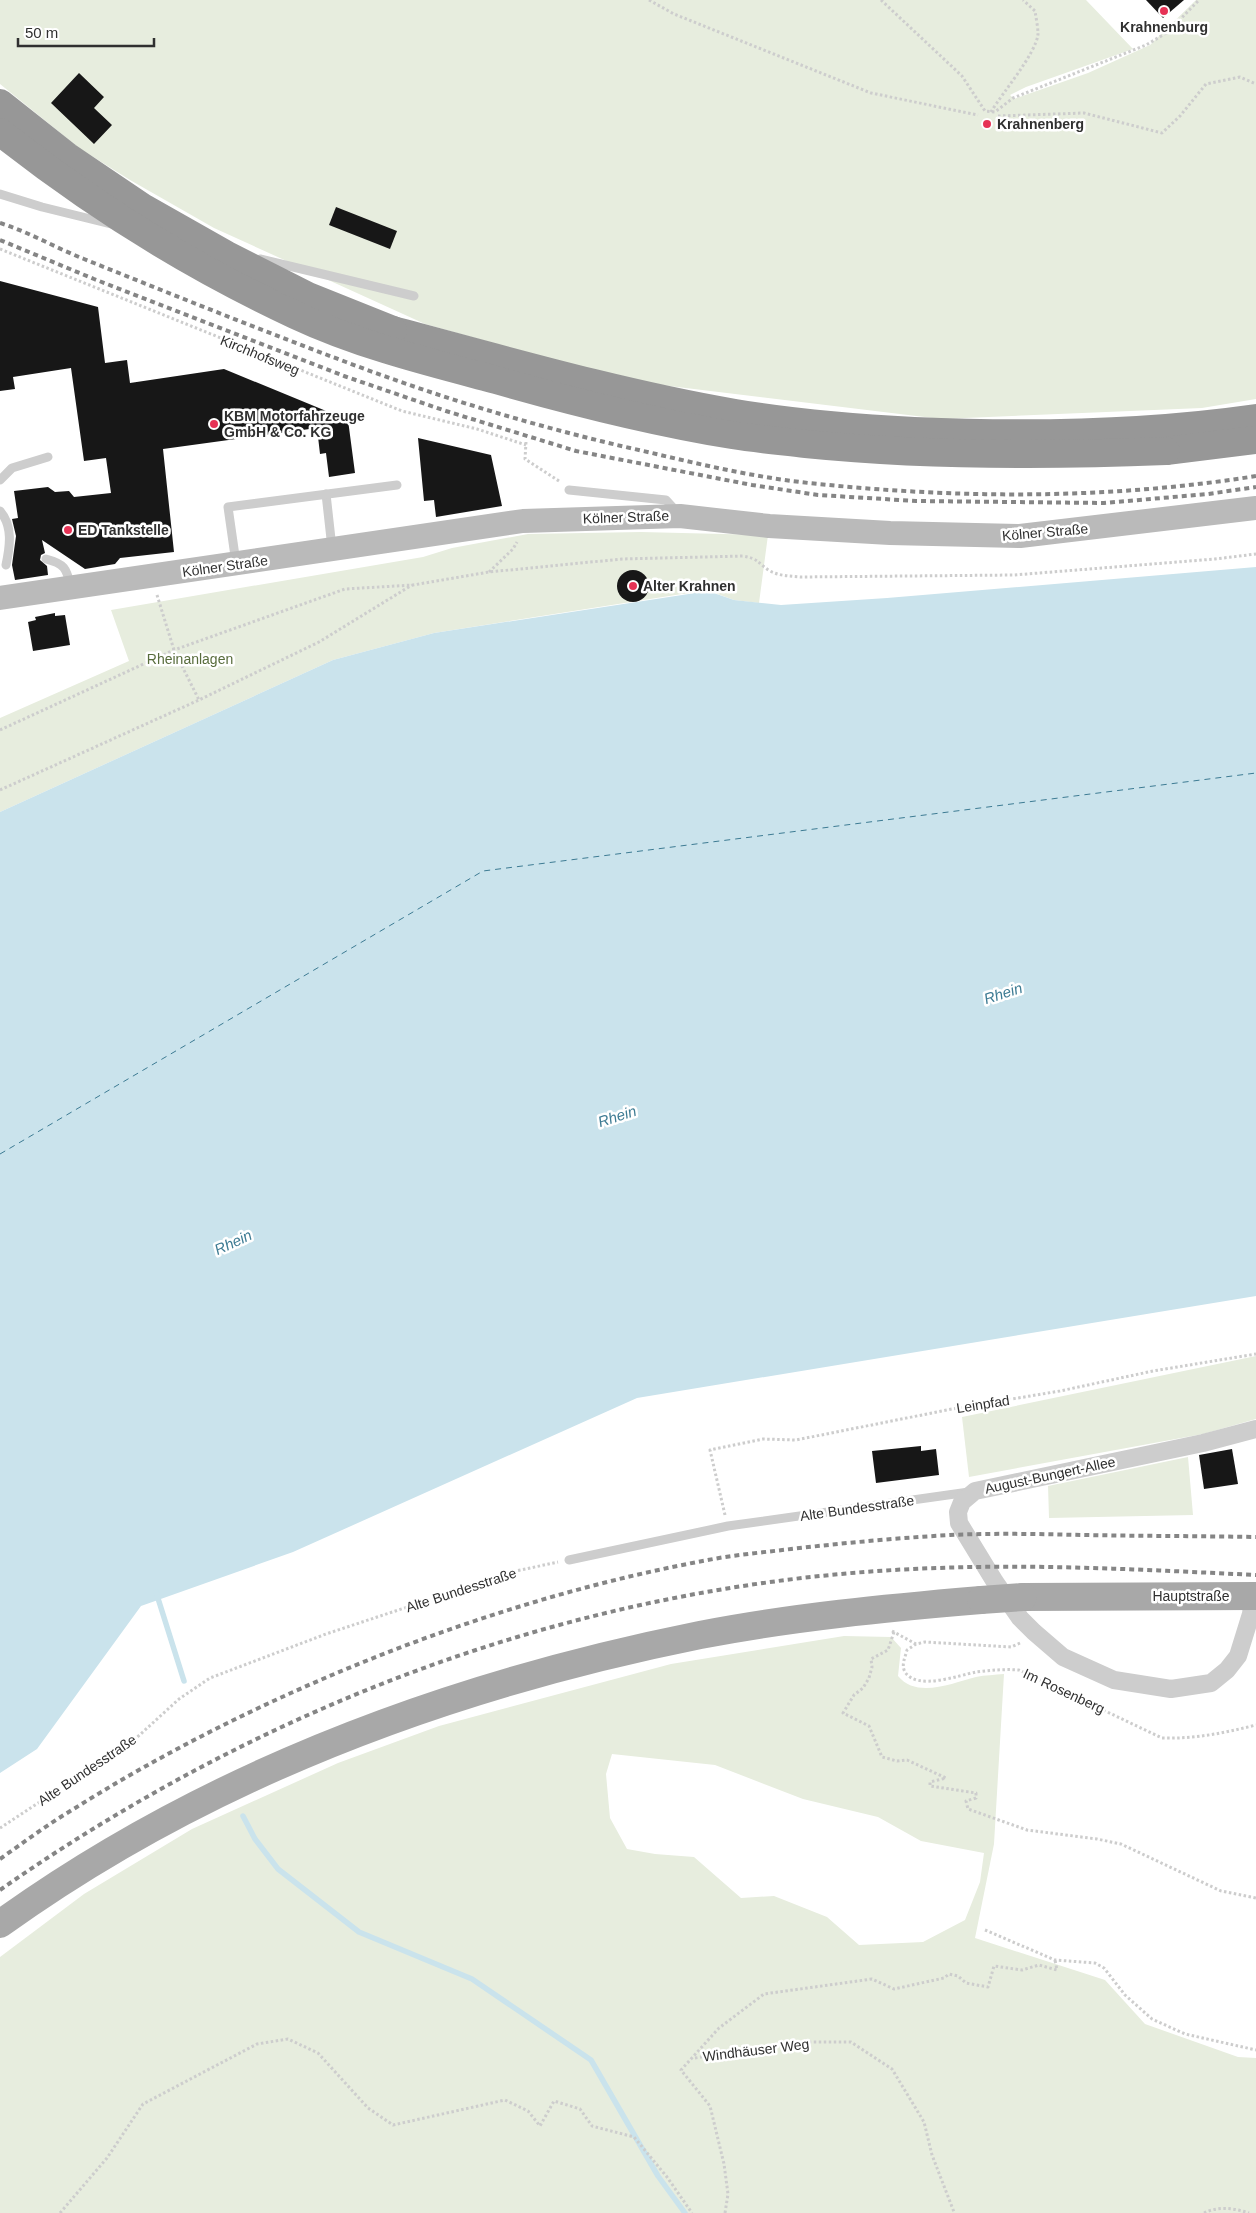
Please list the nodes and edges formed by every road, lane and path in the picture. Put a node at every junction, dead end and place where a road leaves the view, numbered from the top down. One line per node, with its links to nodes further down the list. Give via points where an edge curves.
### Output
1 (650, 0): 8 (path, via 674,14 871,93)
2 (881, 0): 7 (path, via 962,76 985,111)
3 (1023, 0): 7 (path, via 1035,10 1038,35 1021,69)
4 (1199, 0): 7 (path, via 1168,32 1146,45 1013,98)
5 (1256, 84): 9 (path, via 1240,77 1206,84 1162,132 1084,113)
6 (0, 103): 16 (highway, bridge, via 67,156 144,208 308,296 393,330 523,365 644,395 736,413 855,428 1069,433)
7 (991, 112)
8 (978, 115)
9 (998, 116)
10 (0, 132): 17 (highway, bridge, via 52,173 126,223 296,316 385,350 633,415 733,436 855,449 973,455 1156,451)
11 (0, 194): 12 (lane)
12 (176, 239)
13 (185, 242): 15 (lane)
14 (0, 249): 21 (path, Kirchhofsweg, via 402,411 526,444 525,458)
15 (414, 296)
16 (1256, 418)
17 (1256, 440)
18 (48, 458): 19 (lane, via 12,468)
19 (0, 480)
20 (397, 485): 22 (lane)
21 (569, 490): 25 (lane, via 666,500)
22 (326, 494): 27 (lane); 30 (lane, via 228,507)
23 (1256, 508): 25 (street, Kölner Straße, via 1020,536 769,526)
24 (0, 511): 31 (lane, via 8,519 10,548)
25 (680, 516): 26 (street, Kölner Straße)
26 (524, 522): 27 (street, Kölner Straße); 32 (path, via 522,534 513,549)
27 (332, 551): 30 (street, Kölner Straße)
28 (1256, 554): 32 (path, via 1014,575 782,576 755,558 743,556 622,559)
29 (46, 559): 35 (lane, via 59,562 66,570)
30 (236, 564): 33 (street, Kölner Straße)
31 (6, 565)
32 (489, 572): 34 (path)
33 (151, 577): 35 (street, Kölner Straße); 37 (path)
34 (413, 585): 37 (path, via 345,589); 38 (path, via 319,642)
35 (71, 586): 36 (street, Kölner Straße)
36 (0, 598)
37 (174, 650): 38 (path); 39 (path)
38 (199, 700): 40 (path)
39 (0, 730)
40 (0, 790)
41 (1256, 1354): 44 (path, Leinpfad, via 796,1440 763,1439 710,1450)
42 (1256, 1429): 43 (street, August-Bungert-Allee)
43 (975, 1491): 44 (lane, Alte Bundesstraße); 47 (street, August-Bungert-Allee, via 962,1502 958,1512 959,1524 994,1582)
44 (728, 1526): 45 (lane, Alte Bundesstraße)
45 (569, 1560): 50 (path, Alte Bundesstraße, via 516,1571 326,1634 210,1678 179,1700 133,1741)
46 (1254, 1596): 47 (street, August-Bungert-Allee, via 1238,1656 1227,1670 1203,1684 1171,1689 1114,1680 1063,1657); 52 (main road, Hauptstraße, bridge, via 1023,1597 859,1611 703,1634 573,1664 445,1702 320,1748 198,1802 80,1870)
47 (1034, 1632): 48 (path, via 1027,1640 1011,1647)
48 (916, 1644): 49 (path, Im Rosenberg, via 907,1650 903,1665 906,1674 914,1679 951,1679 975,1672 1019,1670 1162,1738 1209,1736); 51 (path, via 894,1632 888,1650 871,1659 869,1678 843,1713 869,1726 882,1757 907,1760 946,1778 930,1782 930,1786 976,1793 976,1798 966,1801 968,1809 1027,1830 1121,1844 1221,1891)
49 (1256, 1725)
50 (0, 1828)
51 (1256, 1898)
52 (0, 1924)
53 (985, 1930): 54 (path)
54 (1055, 1960): 55 (path, via 1085,1962 1104,1968 1125,1995 1152,2019 1177,2030); 56 (path, via 1057,1970 1039,1965 1022,1970 994,1966 988,1987 966,1983 949,1974 944,1978 894,1989 872,1979 764,1994 719,2028)
55 (1256, 2050)
56 (694, 2058): 59 (path, via 681,2070 710,2106 728,2194); 60 (path, Windhäuser Weg, via 797,2042 851,2042 892,2069 924,2122 932,2155)
57 (60, 2213): 58 (path, via 107,2158 142,2104 257,2044 288,2039 318,2053 368,2108 393,2125 505,2100 528,2111 540,2126 554,2101 580,2109 592,2126 634,2137 668,2177)
58 (692, 2213)
59 (724, 2213)
60 (954, 2213)
61 (1204, 2213): 62 (path, via 1233,2208)
62 (1249, 2213)

